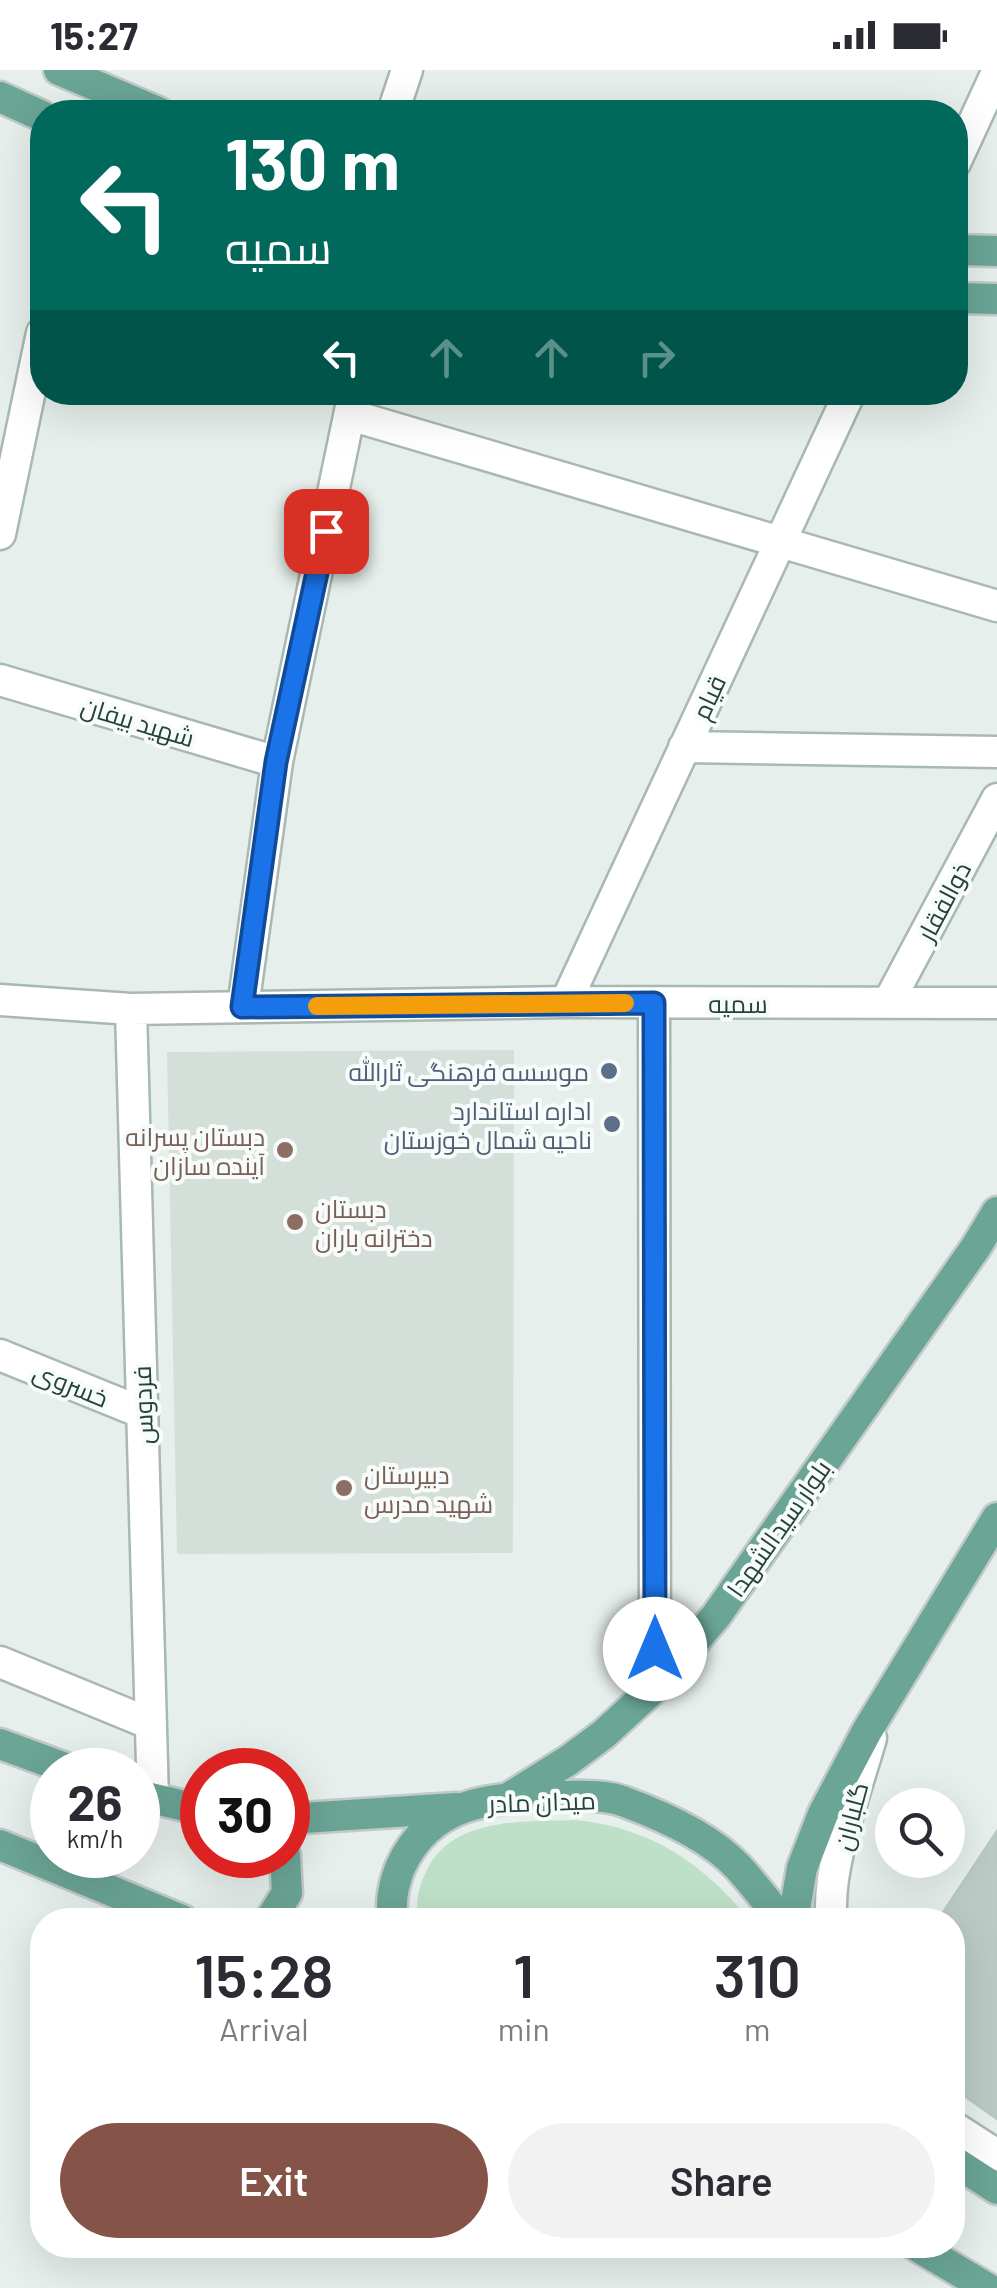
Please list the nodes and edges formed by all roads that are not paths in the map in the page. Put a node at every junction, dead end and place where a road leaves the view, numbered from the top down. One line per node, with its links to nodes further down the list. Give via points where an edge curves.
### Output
1 (59, 70): 4 (main road)
2 (406, 70): 7 (street)
3 (997, 72): 9 (street)
4 (96, 78): 6 (main road)
5 (0, 97): 8 (main road)
6 (136, 100)
7 (397, 100)
8 (30, 111)
9 (968, 135)
10 (968, 250): 11 (main road)
11 (997, 250)
12 (968, 298): 13 (main road)
13 (997, 299)
14 (30, 391): 18 (street)
15 (352, 405): 24 (street)
16 (355, 405): 19 (street)
17 (844, 405): 19 (street, قیام)
18 (0, 534)
19 (781, 541): 20 (street); 22 (street, قیام)
20 (997, 606)
21 (0, 680): 24 (street, شهید بیفان)
22 (684, 747): 23 (street); 27 (street, قیام)
23 (997, 752)
24 (276, 762): 31 (street)
25 (997, 799): 29 (street, ذوالفقار)
26 (0, 1000): 32 (street, سمیه)
27 (566, 1002): 28 (street, سمیه); 31 (street, سمیه)
28 (654, 1003): 29 (street, سمیه); 39 (street)
29 (888, 1003): 30 (street, سمیه)
30 (997, 1003)
31 (242, 1007): 32 (street, سمیه)
32 (131, 1009): 36 (street, فردوس)
33 (997, 1212): 34 (main road, بلوار سیدالشهدا)
34 (987, 1253): 39 (main road, بلوار سیدالشهدا, via 716,1616)
35 (0, 1354): 36 (street, خسروی)
36 (143, 1413): 41 (street, فردوس)
37 (997, 1518): 40 (main road)
38 (0, 1662): 41 (street)
39 (655, 1687): 45 (main road, بلوار سیدالشهدا, via 570,1760)
40 (878, 1712): 54 (main road, via 823,1814); 55 (street, گلباران)
41 (150, 1724): 43 (street, فردوس)
42 (0, 1744): 44 (main road)
43 (148, 1748)
44 (30, 1755)
45 (510, 1798): 46 (main road, میدان مادر); 53 (main road, میدان مادر, via 621,1800 693,1834 735,1864)
46 (459, 1808): 47 (main road); 52 (main road, میدان مادر, via 430,1824 408,1850 395,1880)
47 (310, 1818)
48 (0, 1845): 50 (main road)
49 (288, 1878): 51 (main road)
50 (153, 1908)
51 (278, 1908)
52 (394, 1908)
53 (772, 1908)
54 (795, 1908)
55 (831, 1908)
56 (965, 2134): 57 (street)
57 (997, 2155)
58 (965, 2168): 59 (main road)
59 (997, 2189)
60 (937, 2258): 61 (main road)
61 (988, 2288)

